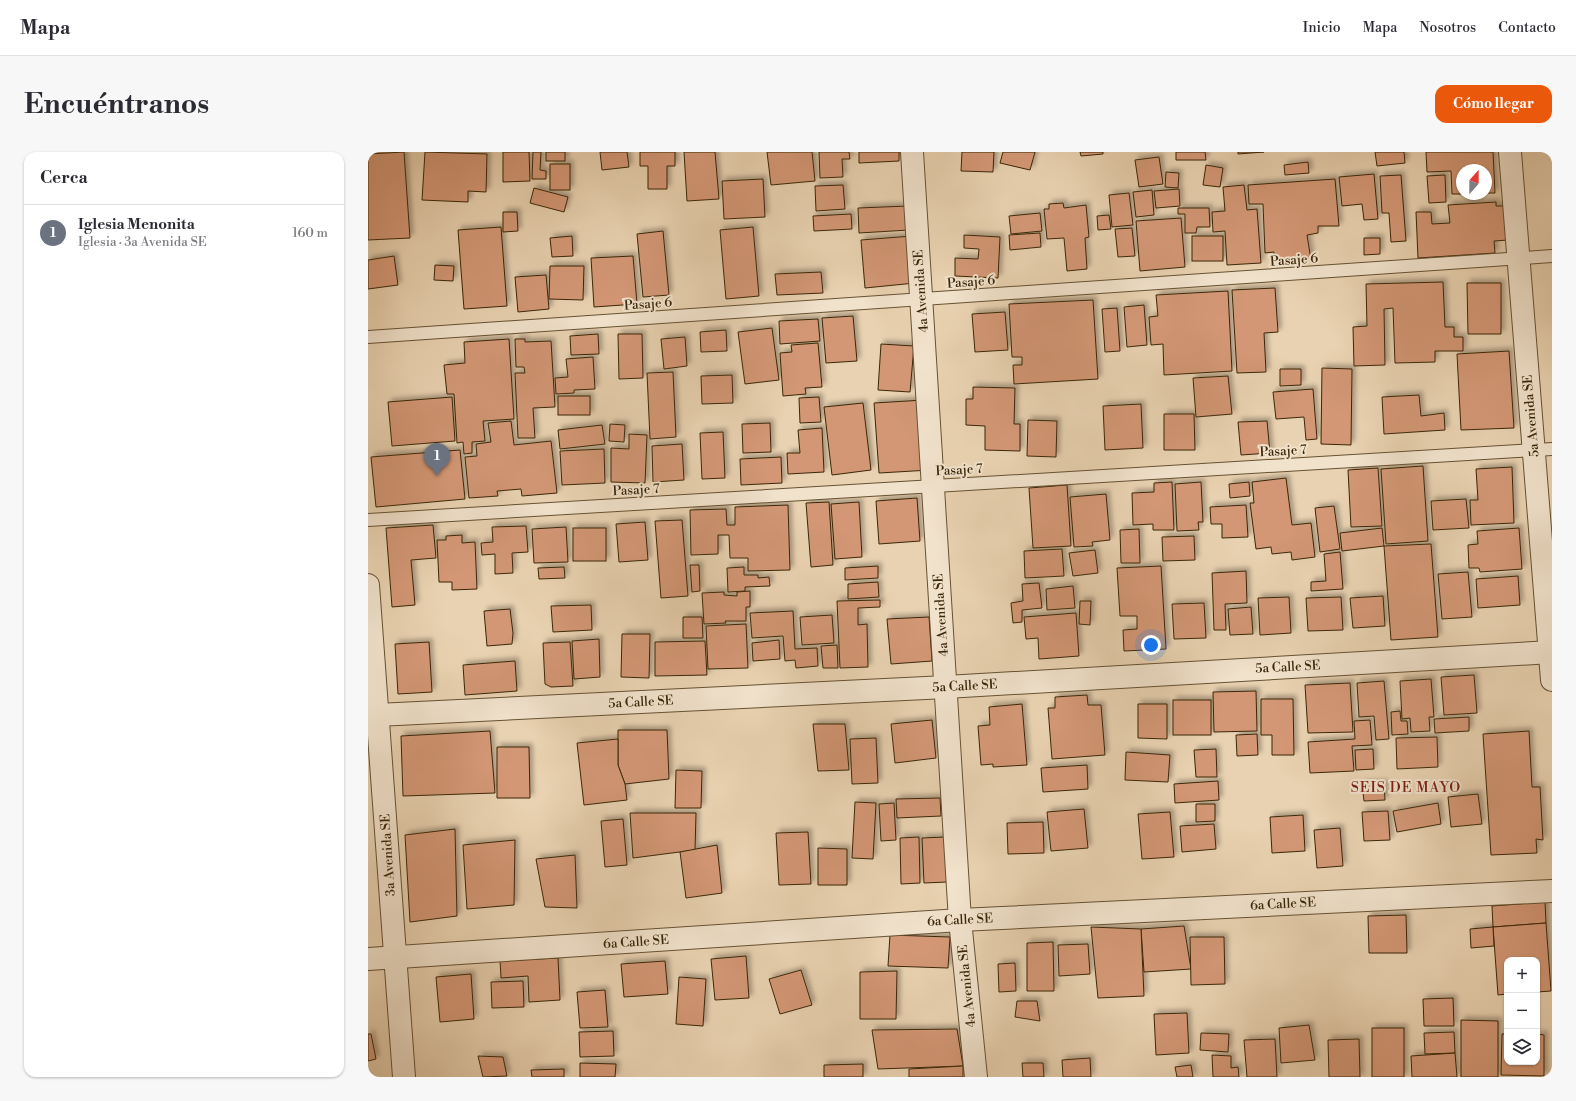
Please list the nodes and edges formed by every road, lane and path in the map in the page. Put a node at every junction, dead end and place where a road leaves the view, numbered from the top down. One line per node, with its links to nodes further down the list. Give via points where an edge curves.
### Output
1 (912, 152): 5 (street, 4a Avenida SE)
2 (1510, 152): 4 (street, 5a Avenida SE)
3 (1552, 256): 4 (lane, Pasaje 6)
4 (1519, 259): 5 (lane, Pasaje 6); 7 (street, 5a Avenida SE)
5 (921, 299): 6 (lane, Pasaje 6); 8 (street, 4a Avenida SE)
6 (368, 337)
7 (1543, 449): 8 (lane, Pasaje 7); 11 (street, 5a Avenida SE)
8 (933, 486): 9 (lane, Pasaje 7); 13 (street, 4a Avenida SE)
9 (368, 520)
10 (368, 585): 14 (street, 3a Avenida SE)
11 (1551, 652): 12 (street, 5a Avenida SE); 13 (street, 5a Calle SE)
12 (1552, 680)
13 (946, 687): 14 (street, 5a Calle SE); 16 (street, 4a Avenida SE)
14 (377, 715): 17 (street, 3a Avenida SE)
15 (1552, 891): 16 (street, 6a Calle SE)
16 (960, 920): 17 (street, 6a Calle SE); 20 (street, 4a Avenida SE)
17 (395, 958): 18 (street, 6a Calle SE); 19 (street, 3a Avenida SE)
18 (368, 959)
19 (404, 1077)
20 (976, 1077)

